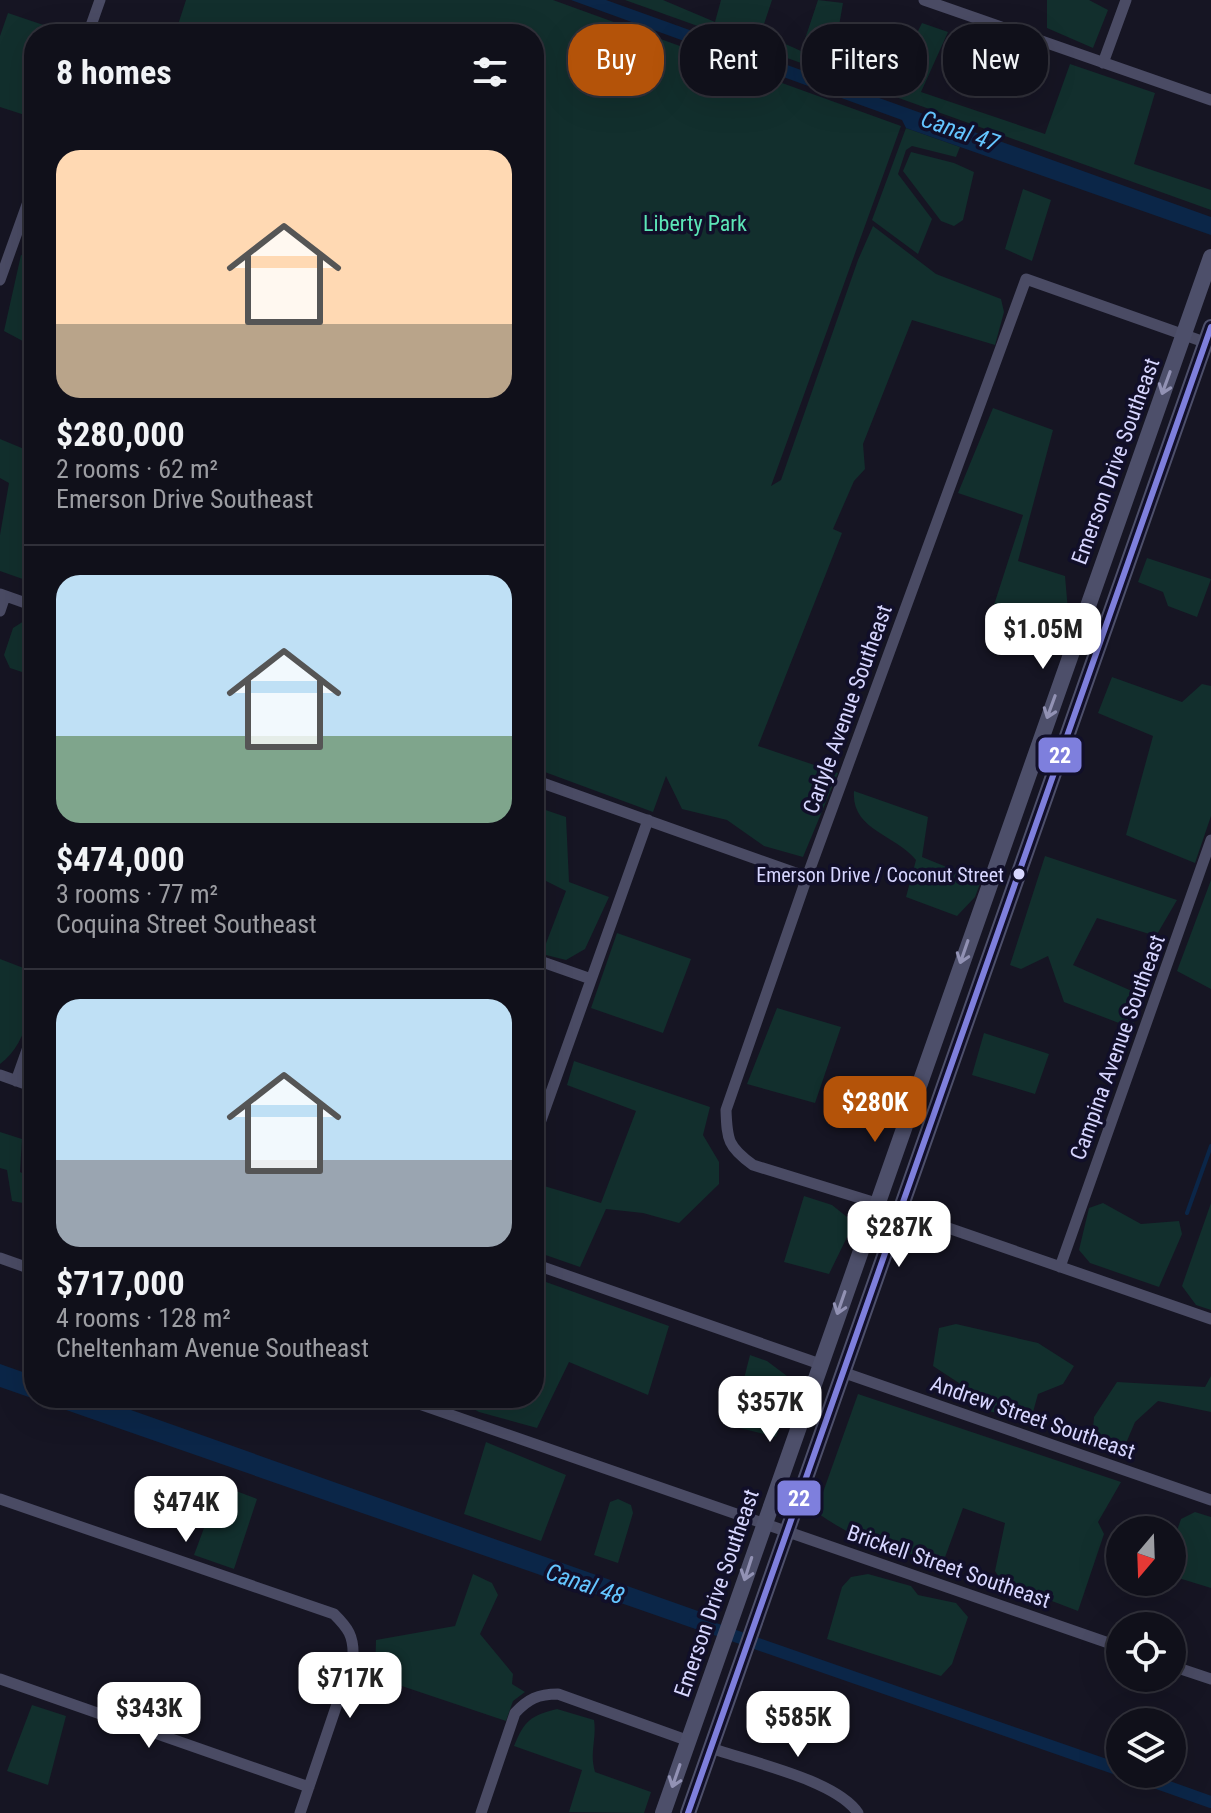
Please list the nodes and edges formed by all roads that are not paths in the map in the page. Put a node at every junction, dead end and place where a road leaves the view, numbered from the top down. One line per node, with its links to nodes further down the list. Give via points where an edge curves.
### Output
1 (100, 0): 4 (street)
2 (924, 0): 5 (street)
3 (1126, 0): 5 (street)
4 (92, 24)
5 (1103, 63): 6 (street)
6 (1211, 100)
7 (24, 213): 9 (street)
8 (1211, 257): 10 (street, Emerson Drive Southeast)
9 (0, 280)
10 (1184, 334): 11 (street); 18 (street, Carlyle Avenue Southeast, via 1026,279); 26 (street, Emerson Drive Southeast, one-way to 26)
11 (1209, 338): 27 (street, Emerson Drive Southeast)
12 (3, 595): 13 (street); 14 (street)
13 (24, 602)
14 (0, 611)
15 (544, 784): 16 (street)
16 (648, 820): 18 (street); 20 (street)
17 (1211, 840): 31 (street, Campina Avenue Southeast)
18 (807, 877): 26 (street, Carlyle Avenue Southeast, via 726,1110 726,1137 753,1165)
19 (544, 963): 20 (street)
20 (591, 979): 25 (street)
21 (24, 1058): 23 (street)
22 (0, 1075): 23 (street)
23 (16, 1081): 24 (street)
24 (24, 1084)
25 (544, 1112)
26 (876, 1203): 27 (street); 33 (street, Emerson Drive Southeast, one-way to 33)
27 (898, 1211): 31 (street); 34 (street, Emerson Drive Southeast)
28 (0, 1258): 29 (street)
29 (24, 1266)
30 (544, 1267): 33 (street)
31 (1060, 1267): 32 (street)
32 (1211, 1319)
33 (820, 1364): 38 (street, Emerson Drive Southeast)
34 (842, 1372): 37 (street, Andrew Street Southeast); 39 (street, Emerson Drive Southeast)
35 (431, 1408): 38 (street, Brickell Street Southeast)
36 (0, 1499): 46 (street, via 334,1614 354,1640 353,1657)
37 (1211, 1500)
38 (763, 1522): 39 (street, Brickell Street Southeast); 44 (street, Emerson Drive Southeast, one-way to 44)
39 (785, 1530): 40 (street, Brickell Street Southeast); 45 (street, Emerson Drive Southeast)
40 (1106, 1642)
41 (1186, 1671): 43 (street)
42 (0, 1679): 46 (street)
43 (1211, 1679)
44 (689, 1741): 49 (street, via 558,1694 539,1694 515,1713); 50 (street, Emerson Drive Southeast, one-way to 50)
45 (711, 1748): 47 (street, via 831,1789); 51 (street, Emerson Drive Southeast)
46 (309, 1787): 48 (street)
47 (858, 1812)
48 (300, 1813)
49 (481, 1813)
50 (663, 1813)
51 (688, 1813)

